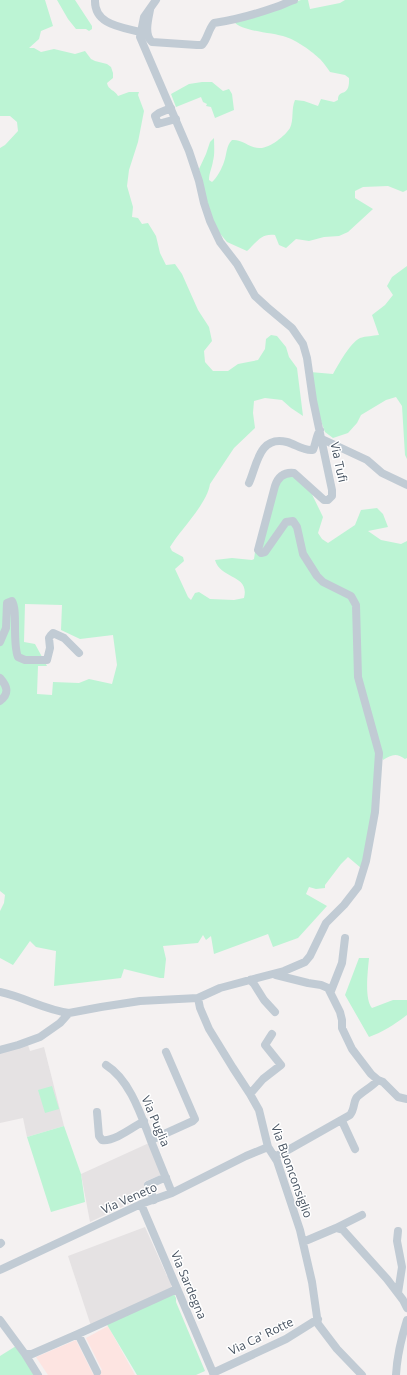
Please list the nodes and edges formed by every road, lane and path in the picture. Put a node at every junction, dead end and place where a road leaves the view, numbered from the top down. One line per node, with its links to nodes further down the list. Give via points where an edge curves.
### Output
1 (95, 0): 4 (street, via 97,12 103,20)
2 (294, 0): 3 (street, via 278,7 214,23 202,45 152,42 148,30)
3 (153, 3): 4 (street, via 144,17)
4 (140, 32): 5 (street, Via Tufi)
5 (171, 108): 6 (street, Via Tufi); 6 (street, via 155,116 158,124)
6 (176, 119): 7 (street, Via Tufi, via 189,151 210,221 220,242 237,264 255,296 292,328 303,344)
7 (320, 430): 8 (street, Via Tufi); 9 (street, via 313,450 284,441 270,443 258,454)
8 (322, 439): 10 (street, via 367,460 382,473); 16 (street, Via Tufi, via 332,498 324,500 294,473 282,475 275,486 258,550 261,553 265,552 286,522 293,522 297,526 303,554 317,576 323,582 351,596 356,605 358,676 379,753 375,812 366,861 358,887 328,920 310,956 301,964)
9 (249, 483)
10 (407, 485)
11 (0, 642): 12 (street, via 6,628 7,602 12,601 18,657 25,660 47,660 49,638 53,633 64,638)
12 (79, 652)
13 (0, 678): 14 (street, via 7,691)
14 (0, 701)
15 (345, 938): 18 (street, via 342,963)
16 (272, 975): 17 (street); 18 (street, via 321,985)
17 (250, 980): 20 (street, via 220,988); 21 (street)
18 (331, 991): 27 (street, via 340,1012 342,1028 352,1049)
19 (0, 992): 22 (street)
20 (198, 998): 22 (street, via 140,1001); 28 (street, Via Buonconsiglio, via 209,1029)
21 (275, 1012)
22 (69, 1013): 24 (street, via 60,1023 40,1036)
23 (272, 1034): 28 (street, via 265,1044 281,1065 263,1079)
24 (2, 1049)
25 (166, 1052): 33 (street, via 195,1119)
26 (106, 1065): 31 (street, Via Puglia, via 115,1072 132,1095)
27 (378, 1080): 29 (street, via 398,1097); 32 (street, via 358,1096 352,1113)
28 (250, 1094): 34 (street, Via Buonconsiglio, via 259,1110)
29 (407, 1099)
30 (98, 1112): 31 (street, via 99,1136 106,1141)
31 (144, 1121): 33 (street, Via Puglia)
32 (342, 1121): 35 (street); 36 (street)
33 (151, 1140): 37 (street, Via Puglia)
34 (268, 1147): 36 (street, Via Buonconsiglio); 38 (street, Via Veneto)
35 (356, 1149)
36 (275, 1156): 44 (street, Via Buonconsiglio)
37 (166, 1177): 38 (street, Via Puglia); 39 (street, via 148,1185)
38 (172, 1193): 39 (street, Via Veneto)
39 (154, 1200): 40 (street, Via Veneto)
40 (141, 1204): 45 (street, Via Veneto); 46 (street, Via Sardegna)
41 (362, 1215): 42 (street)
42 (336, 1228): 44 (street); 47 (street, via 347,1233)
43 (398, 1231): 47 (street, via 397,1241 402,1267)
44 (303, 1242): 49 (street, Via Buonconsiglio)
45 (0, 1270)
46 (177, 1289): 52 (street); 55 (street, Via Sardegna)
47 (398, 1293): 48 (street)
48 (407, 1308)
49 (318, 1319): 55 (street, Via Ca' Rotte, via 286,1339); 57 (street, Via Buonconsiglio, via 318,1324 325,1335)
50 (0, 1320): 53 (street)
51 (407, 1320): 58 (street, via 400,1342)
52 (78, 1334): 53 (street, via 32,1354); 54 (street)
53 (25, 1354): 56 (street)
54 (97, 1372)
55 (214, 1374)
56 (38, 1375)
57 (362, 1375)
58 (396, 1375)

